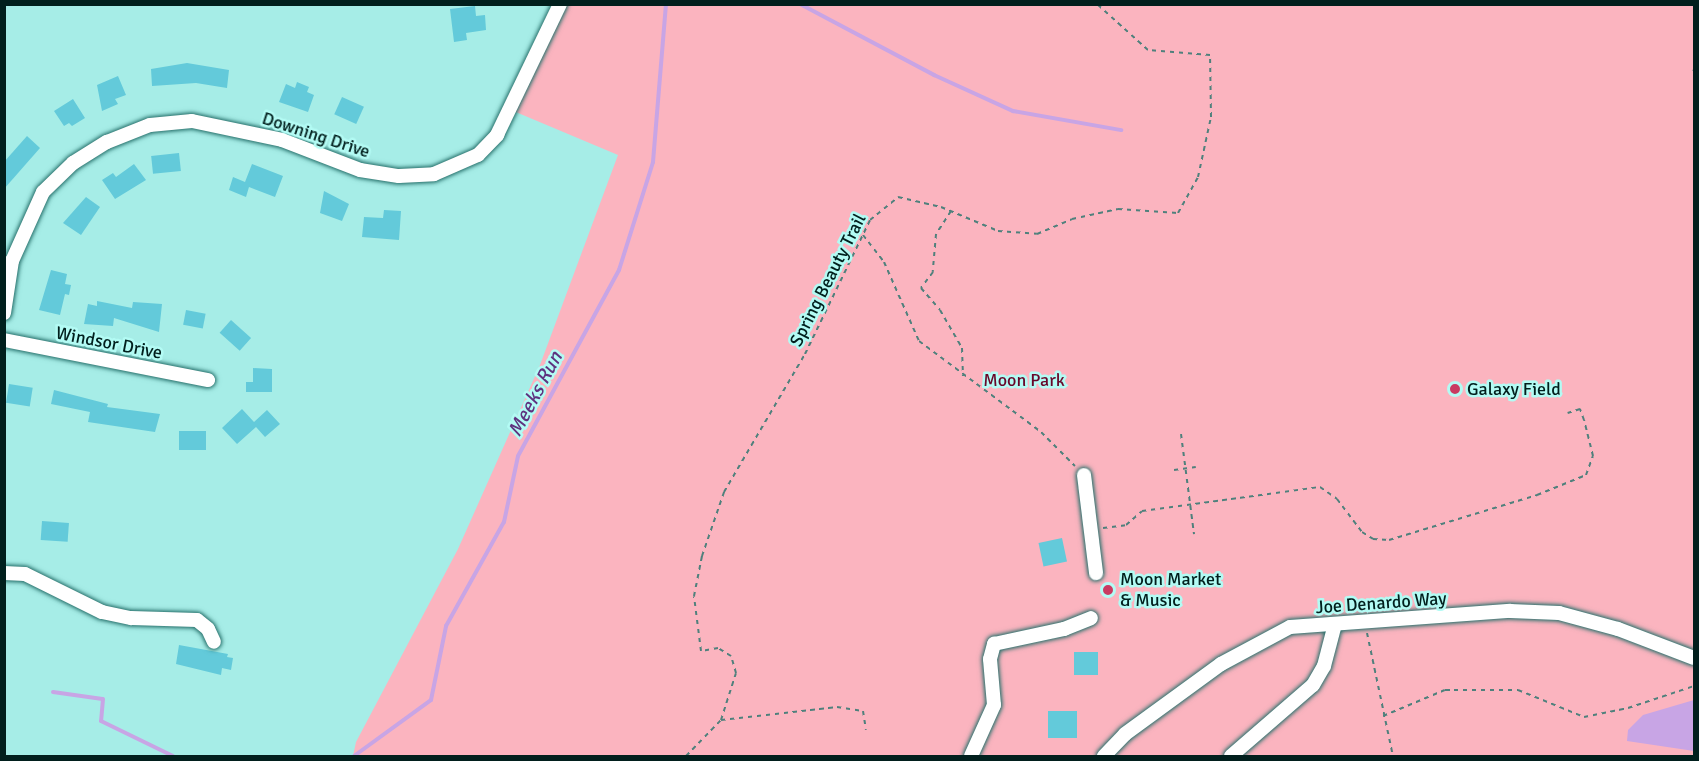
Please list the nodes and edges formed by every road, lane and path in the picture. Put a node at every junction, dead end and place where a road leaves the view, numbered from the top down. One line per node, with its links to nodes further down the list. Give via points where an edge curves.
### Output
1 (560, 4): 5 (street, Downing Drive, via 497,135 478,155 434,174 399,176 360,170 282,140 192,121 150,125 107,142 73,163 44,192 12,261)
2 (1097, 4): 3 (path, Spring Beauty Trail, via 1148,50 1210,55 1211,117 1198,177 1178,213 1118,209 1071,219 1036,234 998,231)
3 (951, 211): 4 (path, Spring Beauty Trail, via 898,197 870,220); 7 (path, via 936,234 933,272 921,288 940,310 962,348)
4 (863, 235): 7 (path, via 884,262 919,341); 27 (path, Spring Beauty Trail, via 805,354 724,492 702,556 694,597 701,651 718,648 731,656 736,673 731,700)
5 (4, 313)
6 (4, 340): 8 (street, Windsor Drive)
7 (963, 376): 14 (path, via 1041,432)
8 (208, 380)
9 (1568, 413): 15 (path, via 1580,409 1584,420 1593,456 1586,475 1537,495 1389,540 1373,539 1362,532 1337,499 1320,487)
10 (1181, 434): 12 (path)
11 (1196, 468): 12 (path)
12 (1186, 469): 13 (path); 15 (path)
13 (1174, 470)
14 (1084, 475): 16 (street)
15 (1191, 505): 16 (path, via 1142,512 1126,525); 17 (path)
16 (1091, 529): 19 (street)
17 (1194, 534)
18 (4, 573): 23 (street, via 25,574 102,612 131,618 197,620 208,629)
19 (1096, 573)
20 (1091, 618): 30 (street, via 1055,632 994,644 990,659 994,705)
21 (1364, 622): 22 (street, Joe Denardo Way); 24 (street, Joe Denardo Way, via 1510,611 1559,613 1618,629); 26 (path)
22 (1335, 624): 31 (street, Joe Denardo Way, via 1290,627 1221,664 1125,734); 32 (street, via 1324,666 1313,685)
23 (214, 642)
24 (1695, 658)
25 (1695, 686): 26 (path, via 1628,708 1584,717 1518,690 1445,690)
26 (1383, 716): 33 (path)
27 (721, 720): 28 (path, via 837,707 863,711); 29 (path, Spring Beauty Trail)
28 (866, 730)
29 (686, 756)
30 (971, 756)
31 (1104, 756)
32 (1231, 756)
33 (1393, 756)

